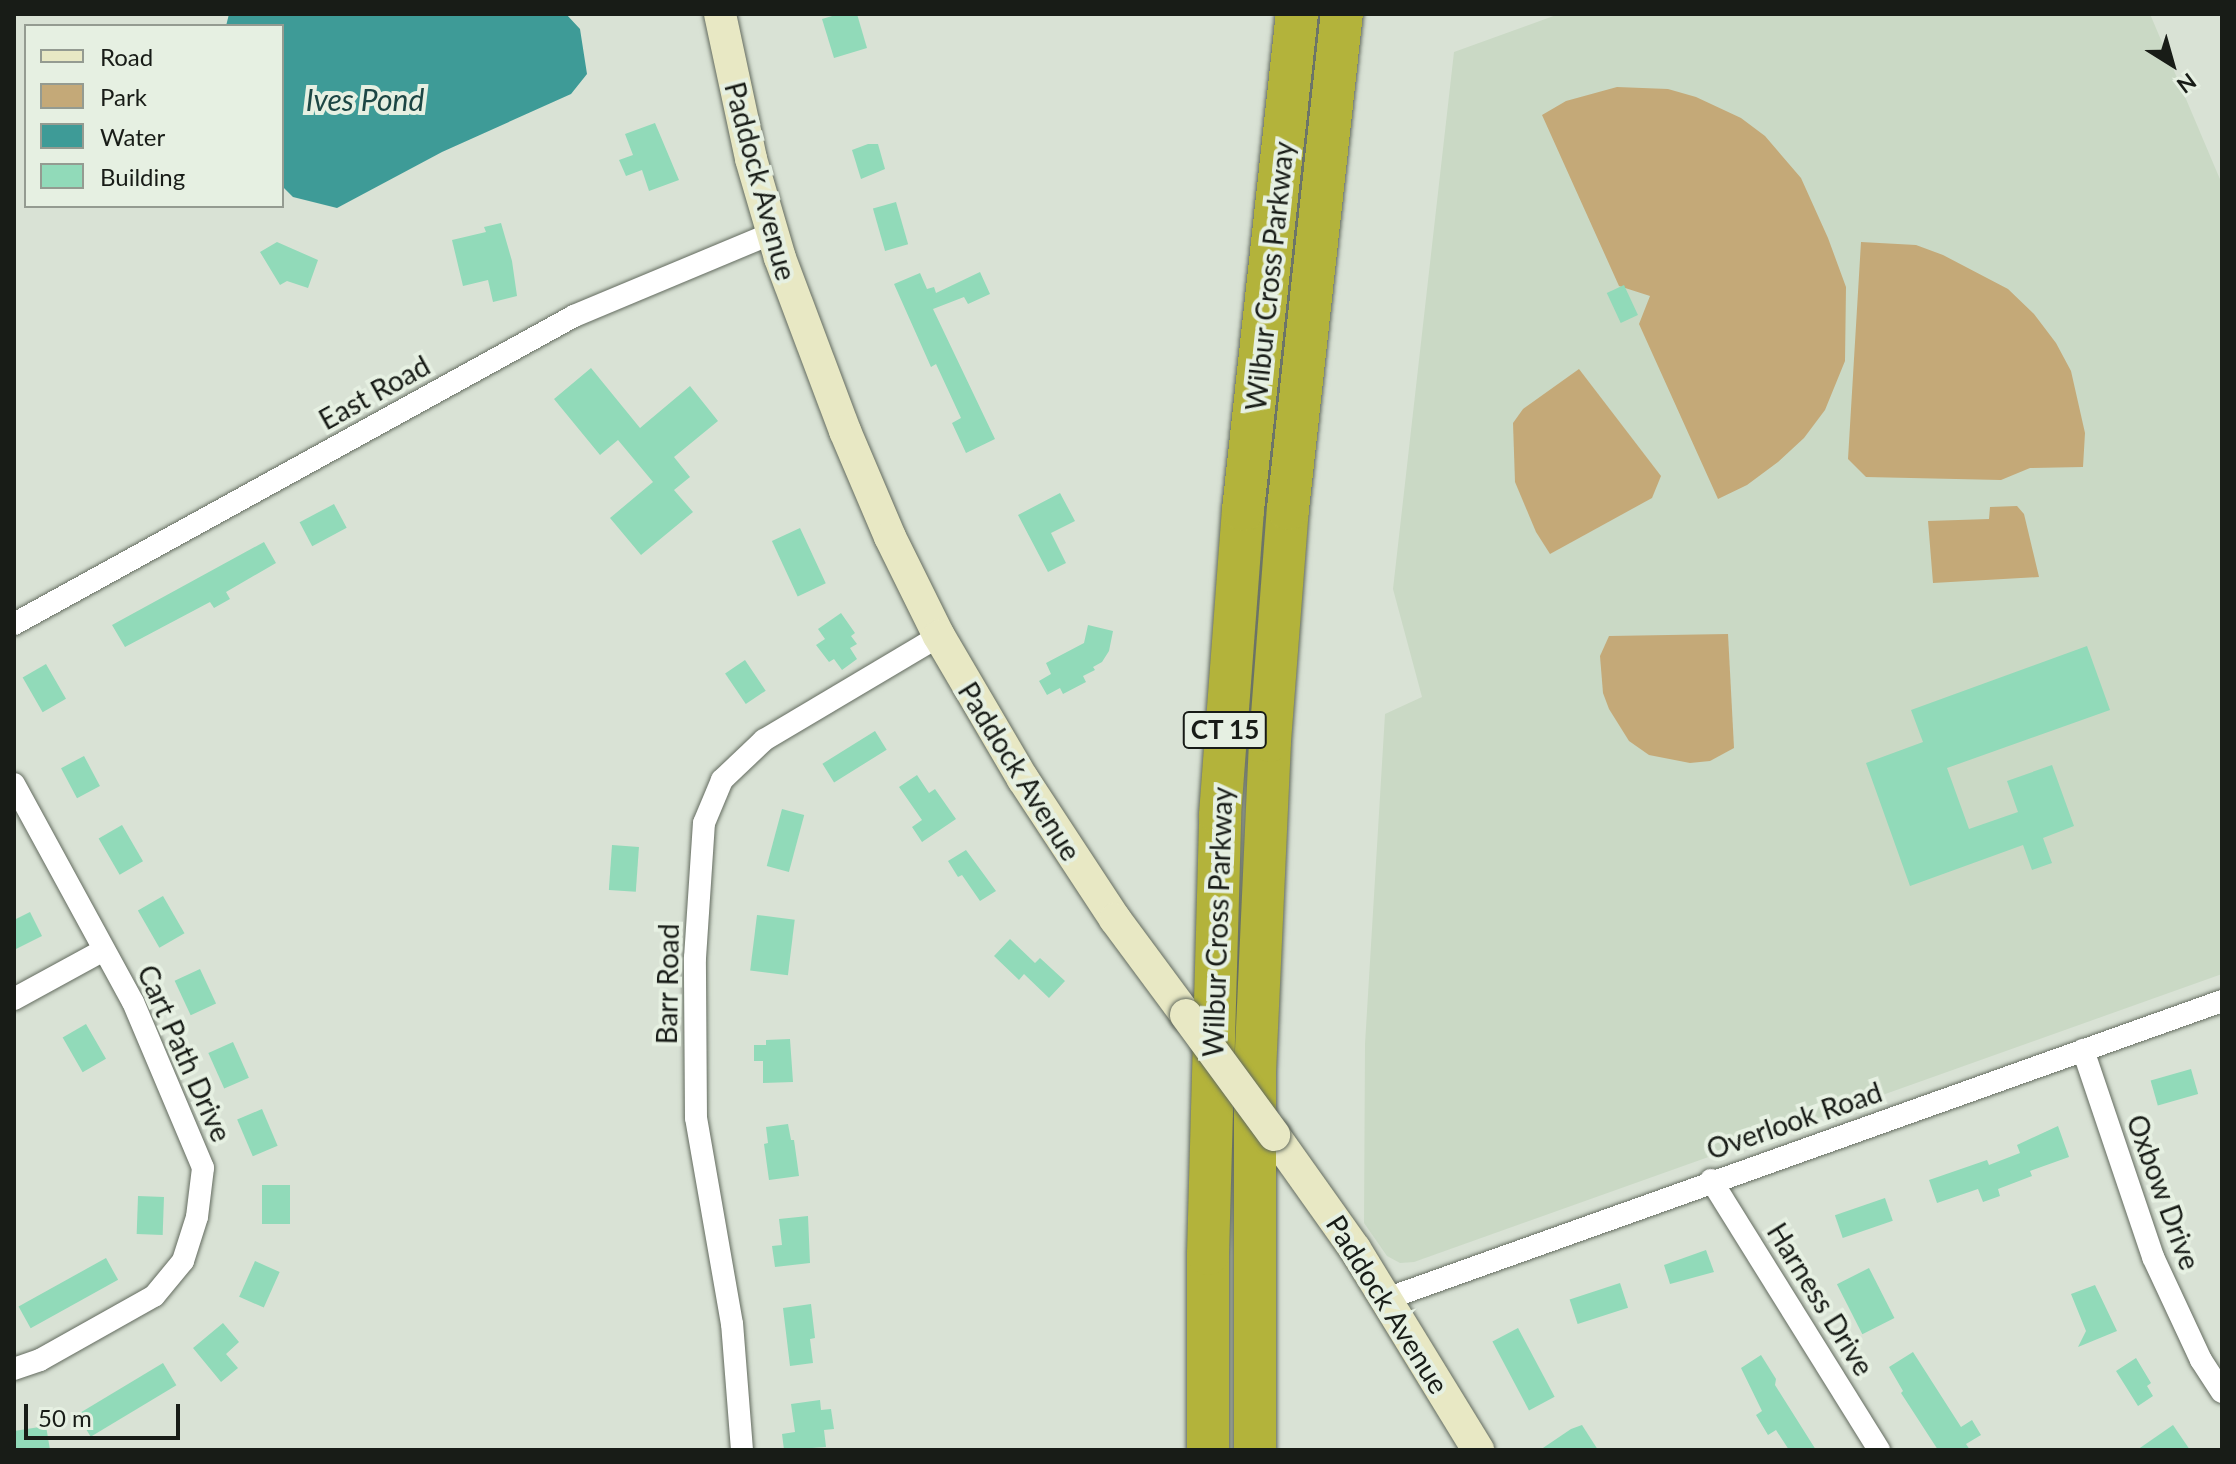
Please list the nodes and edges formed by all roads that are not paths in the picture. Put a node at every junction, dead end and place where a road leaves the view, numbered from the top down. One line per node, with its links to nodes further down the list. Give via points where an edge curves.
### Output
1 (720, 14): 4 (main road, Paddock Avenue)
2 (1297, 14): 17 (highway, Wilbur Cross Parkway / CT 15, via 1243,510 1220,815 1207,1280)
3 (1342, 14): 18 (highway, Wilbur Cross Parkway / CT 15, via 1286,525 1270,741 1255,1057)
4 (772, 233): 5 (street, East Road, via 574,316); 6 (main road, Paddock Avenue, via 850,445)
5 (14, 624)
6 (939, 636): 13 (main road, Paddock Avenue, bridge, via 1066,847); 16 (street, Barr Road, via 764,740 722,780 704,823 695,958 696,1118 732,1324)
7 (14, 784): 8 (street, Cart Path Drive)
8 (104, 950): 9 (street); 14 (street, Cart Path Drive, via 133,1002 203,1168 197,1217 183,1261 154,1296 40,1360)
9 (14, 999)
10 (2222, 1001): 11 (street, Overlook Road)
11 (2083, 1050): 12 (street, Overlook Road); 15 (street, Oxbow Drive, via 2153,1257 2188,1335)
12 (1711, 1180): 13 (street, Overlook Road); 20 (street, Harness Drive)
13 (1386, 1299): 19 (main road, Paddock Avenue)
14 (14, 1369)
15 (2222, 1392)
16 (742, 1450)
17 (1208, 1450)
18 (1255, 1450)
19 (1478, 1450)
20 (1879, 1450)

